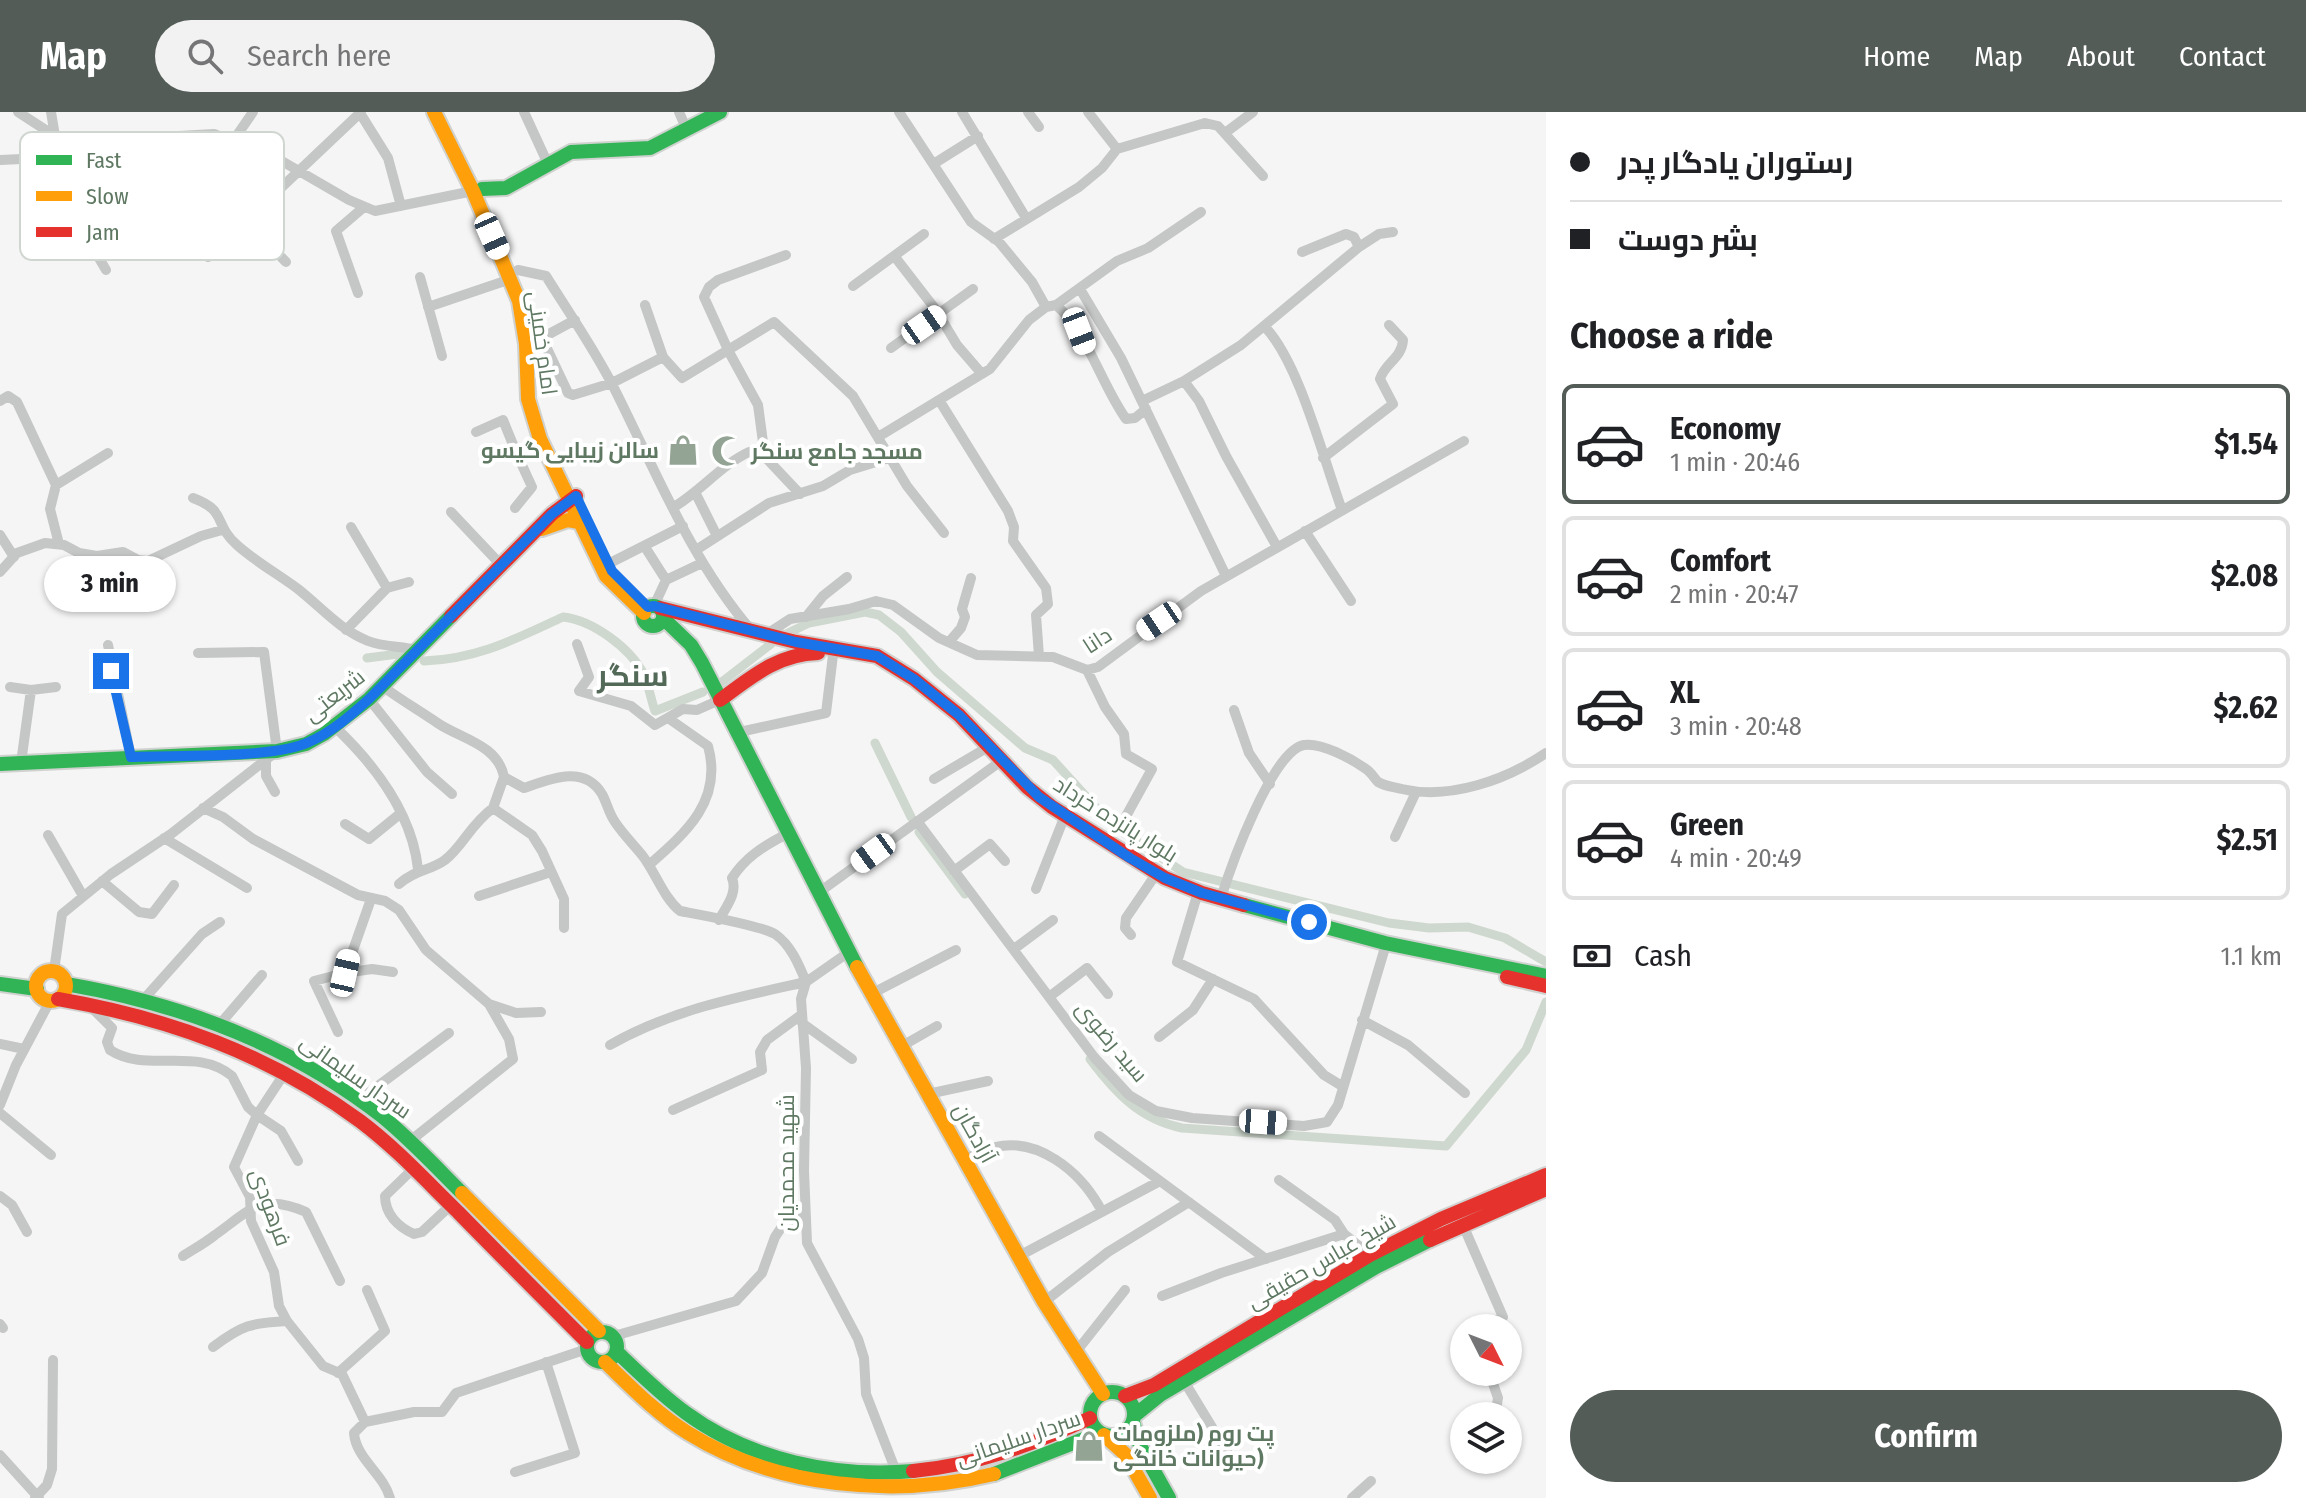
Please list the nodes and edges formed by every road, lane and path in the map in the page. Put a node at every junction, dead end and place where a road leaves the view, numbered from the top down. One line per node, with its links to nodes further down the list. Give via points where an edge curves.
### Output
1 (18, 112): 17 (street)
2 (51, 112): 18 (street)
3 (253, 112): 19 (street)
4 (361, 112): 28 (street); 32 (street, via 388,158)
5 (434, 112): 31 (street, امام خمینی)
6 (443, 112): 31 (street, امام خمینی)
7 (524, 112): 27 (street)
8 (679, 112): 16 (street)
9 (720, 112): 16 (street)
10 (899, 112): 25 (street)
11 (962, 112): 21 (street)
12 (1028, 112): 15 (street)
13 (1088, 112): 22 (street)
14 (1253, 112): 20 (street)
15 (1039, 127)
16 (686, 128): 27 (street, via 650,148 571,152)
17 (49, 132)
18 (54, 132)
19 (239, 132)
20 (1225, 133): 22 (street, via 1205,123); 29 (street)
21 (978, 136): 25 (street); 35 (street)
22 (1117, 149): 35 (street, via 1079,187)
23 (20, 159): 24 (street)
24 (0, 160)
25 (935, 163): 38 (street, via 971,222)
26 (284, 164): 28 (street)
27 (548, 164): 31 (street, via 506,188)
28 (297, 170): 30 (street); 33 (street)
29 (1263, 176)
30 (284, 182)
31 (477, 190): 32 (street); 45 (street, امام خمینی)
32 (401, 206): 33 (street, via 375,211)
33 (364, 207): 50 (street, via 336,231)
34 (1201, 212): 49 (street)
35 (1026, 218): 38 (street)
36 (1393, 232): 39 (street)
37 (924, 234): 42 (street)
38 (994, 239): 52 (street)
39 (1359, 247): 40 (street, via 1346,234); 57 (street)
40 (1302, 252)
41 (786, 255): 60 (street, via 709,287 704,297)
42 (895, 257): 47 (street); 54 (street)
43 (100, 260): 44 (street)
44 (106, 270)
45 (514, 274): 53 (street); 55 (street, via 546,276); 58 (street, امام خمینی)
46 (420, 277): 53 (street)
47 (853, 286)
48 (973, 289): 54 (street)
49 (1080, 289): 52 (street); 68 (street)
50 (358, 293)
51 (645, 305): 62 (street)
52 (1051, 306): 63 (street, via 1029,320); 68 (street, via 1079,331 1126,419 1135,418)
53 (428, 307): 61 (street)
54 (939, 315): 59 (street); 63 (street)
55 (575, 320): 58 (street); 65 (street)
56 (1389, 325): 77 (street, via 1403,340 1402,350 1380,379 1393,404)
57 (1264, 326): 64 (street); 77 (street, via 1291,367)
58 (534, 341): 65 (street, via 568,393 578,395); 71 (street, امام خمینی, via 528,399); 81 (street, امام خمینی, via 538,408)
59 (891, 348)
60 (729, 352): 62 (street, via 682,378); 70 (street, via 774,322 853,396); 80 (street, via 758,405 765,457)
61 (442, 356)
62 (663, 357): 65 (street)
63 (982, 374): 66 (street)
64 (1184, 381): 68 (street); 98 (street)
65 (612, 383): 83 (street)
66 (939, 400): 70 (street); 123 (street, via 1008,511 1013,541 1050,598 1036,615)
67 (0, 401): 78 (street, via 8,396 17,402)
68 (1144, 405): 105 (street)
69 (476, 432): 73 (street, via 503,420)
70 (878, 437): 76 (street)
71 (540, 439): 73 (street); 81 (street, امام خمینی)
72 (1464, 441): 85 (street, دانا)
73 (516, 452): 84 (street, via 532,487)
74 (749, 452): 79 (street)
75 (108, 453): 78 (street)
76 (889, 458): 80 (street); 93 (street)
77 (1323, 458): 85 (street)
78 (56, 485): 96 (street, via 50,509)
79 (696, 494): 83 (street); 95 (street)
80 (800, 494): 95 (street, via 769,503)
81 (572, 497): 87 (street, امام خمینی); 91 (street, شریعتی); 102 (street, امام خمینی)
82 (193, 498): 90 (street, via 211,505)
83 (674, 507): 88 (street)
84 (515, 508)
85 (1342, 510): 92 (street, دانا)
86 (451, 512): 103 (street)
87 (579, 522): 91 (street, via 568,520); 112 (street, امام خمینی, via 606,576)
88 (683, 526): 97 (street); 99 (street)
89 (351, 527): 110 (street)
90 (222, 530): 96 (street, via 148,561 123,552 79,553); 114 (street)
91 (538, 531): 103 (street, شریعتی)
92 (1305, 531): 98 (street, دانا); 111 (street)
93 (944, 533)
94 (0, 535): 100 (street)
95 (717, 536): 99 (street)
96 (59, 544): 100 (street, via 29,547)
97 (645, 547): 102 (street); 108 (street)
98 (1277, 547): 105 (street, دانا)
99 (696, 550): 101 (street)
100 (14, 557): 104 (street)
101 (702, 563): 108 (street); 115 (street)
102 (608, 564): 112 (street, امام خمینی)
103 (502, 566): 120 (street, شریعتی)
104 (0, 572)
105 (1226, 576): 124 (street, دانا)
106 (847, 577): 113 (street)
107 (971, 578): 117 (street, via 962,609 965,617)
108 (666, 580): 112 (street)
109 (409, 582): 110 (street)
110 (387, 588): 114 (street)
111 (1351, 601)
112 (655, 613): 115 (street, بلوار پانزده خرداد); 130 (street, آزادگان, via 691,645)
113 (806, 617): 116 (street, دانا, via 790,619); 117 (street, دانا, via 876,601 893,605)
114 (346, 630): 120 (street, via 368,641)
115 (751, 630): 116 (street, بلوار پانزده خرداد)
116 (767, 634): 139 (street, بلوار پانزده خرداد, via 877,656 959,715)
117 (949, 642): 123 (street, دانا, via 977,655)
118 (577, 644): 132 (street, via 589,677 579,691 631,706 655,725)
119 (108, 645): 138 (street)
120 (417, 650): 125 (street, شریعتی)
121 (198, 653): 137 (street, via 264,652)
122 (833, 655): 130 (street, بلوار پانزده خرداد, via 800,652 772,662); 134 (street, via 826,713); 135 (street, بلوار پانزده خرداد, via 873,663 910,685)
123 (1039, 656): 124 (street, دانا)
124 (1087, 670): 151 (street, via 1124,734 1126,754 1152,769)
125 (382, 686): 129 (street, شریعتی); 142 (street, via 483,747)
126 (10, 687): 128 (street)
127 (56, 687): 128 (street)
128 (31, 690): 140 (street)
129 (369, 699): 133 (street, شریعتی); 147 (street, via 427,772)
130 (718, 701): 132 (street); 134 (street, آزادگان); 156 (street, آزادگان, via 730,737)
131 (1234, 710): 144 (street, via 1249,753)
132 (668, 718): 160 (street, via 708,746 712,781 709,798)
133 (335, 727): 137 (street, شریعتی); 150 (street, via 375,770)
134 (735, 733): 170 (street, آزادگان)
135 (983, 750): 139 (street, بلوار پانزده خرداد); 143 (street)
136 (1546, 753): 146 (street, via 1474,786)
137 (271, 755): 138 (street, شریعتی); 145 (street, via 266,776); 148 (street)
138 (131, 757): 140 (street, شریعتی)
139 (999, 762): 152 (street); 153 (street, بلوار پانزده خرداد, via 1022,793); 173 (street, بلوار پانزده خرداد, via 1045,802 1130,858 1165,878)
140 (21, 763): 141 (street, شریعتی)
141 (0, 764)
142 (504, 777): 149 (street); 160 (street, via 524,788 556,777 592,781 613,820)
143 (934, 779)
144 (1270, 784): 146 (street, via 1302,745 1318,746 1368,770 1380,783); 173 (street, via 1248,823)
145 (275, 792)
146 (1416, 792): 157 (street)
147 (452, 794)
148 (203, 808): 158 (street); 174 (street)
149 (493, 808): 161 (street, via 471,826 449,857 437,866); 163 (street, via 532,835)
150 (401, 813): 154 (street, via 369,839); 161 (street)
151 (1125, 818)
152 (917, 821): 162 (street, سید رضوی); 170 (street)
153 (1062, 823): 164 (street, بلوار پانزده خرداد); 169 (street)
154 (345, 824)
155 (48, 835): 171 (street)
156 (783, 836): 170 (street, آزادگان); 176 (street, via 755,851 736,871 732,895)
157 (1395, 837)
158 (164, 838): 165 (street); 168 (street)
159 (1005, 861): 162 (street, via 990,844)
160 (649, 865): 176 (street, via 680,911)
161 (418, 869): 166 (street)
162 (954, 871): 181 (street, سید رضوی)
163 (551, 872): 172 (street); 179 (street, via 564,899)
164 (1152, 880): 175 (street, بلوار پانزده خرداد); 180 (street, via 1126,918)
165 (102, 881): 167 (street, via 139,912 152,914); 171 (street)
166 (399, 884)
167 (174, 885)
168 (247, 888)
169 (1036, 889)
170 (817, 891): 184 (street, آزادگان)
171 (83, 896): 186 (street, via 62,914)
172 (479, 896)
173 (1221, 898): 185 (street, بلوار پانزده خرداد)
174 (371, 899): 188 (street); 203 (street, via 399,910 426,950)
175 (1196, 899): 183 (street, بلوار پانزده خرداد); 191 (street, via 1177,962)
176 (719, 920): 192 (street, via 777,935)
177 (1053, 920): 181 (street)
178 (220, 922): 201 (street, via 202,934)
179 (564, 928)
180 (1131, 935)
181 (1014, 949): 199 (street, سید رضوی)
182 (956, 950): 197 (street)
183 (1384, 951): 185 (street, بلوار پانزده خرداد); 206 (street, سید رضوی)
184 (849, 952): 192 (street); 197 (street, آزادگان)
185 (1493, 969): 190 (street, بلوار پانزده خرداد); 195 (street, بلوار پانزده خرداد)
186 (54, 971): 194 (street); 196 (street, via 40,975)
187 (393, 972): 188 (street)
188 (345, 973): 209 (street, via 314,981)
189 (262, 975): 207 (street)
190 (1546, 976)
191 (1213, 979): 211 (street, via 1193,1010); 219 (street, via 1254,999 1324,1075)
192 (806, 982): 205 (street, شهید محمدیان); 213 (street, via 712,1003)
193 (0, 984): 196 (street)
194 (66, 984): 200 (street, via 65,993); 201 (street, سردار سلیمانی)
195 (1546, 986)
196 (37, 989): 200 (street, via 41,997)
197 (873, 993): 214 (street, آزادگان)
198 (1108, 994): 199 (street, via 1087,968)
199 (1049, 997): 219 (street, سید رضوی, via 1129,1095 1156,1111 1318,1125 1334,1115)
200 (54, 1000): 202 (street, سردار سلیمانی); 215 (street)
201 (143, 1000): 207 (street, سردار سلیمانی)
202 (88, 1003): 217 (street, سردار سلیمانی, via 215,1039); 226 (street, via 112,1028 110,1050 121,1057 154,1061 188,1058 226,1071)
203 (489, 1004): 204 (street, via 516,1013); 228 (street, via 509,1039 513,1059)
204 (541, 1012)
205 (801, 1019): 216 (street); 224 (street, via 767,1040 760,1052 762,1070); 243 (street, شهید محمدیان)
206 (1362, 1020): 219 (street, سید رضوی); 220 (street, via 1408,1045)
207 (220, 1024): 222 (street, سردار سلیمانی, via 294,1057)
208 (937, 1026): 214 (street)
209 (338, 1032)
210 (449, 1033): 222 (street)
211 (1159, 1037)
212 (0, 1044): 215 (street)
213 (610, 1045)
214 (902, 1046): 221 (street, آزادگان)
215 (24, 1049): 223 (street)
216 (852, 1059)
217 (286, 1071): 226 (street, فرهودی); 232 (street, سردار سلیمانی, via 373,1130)
218 (988, 1081): 221 (street)
219 (1342, 1086)
220 (1465, 1093)
221 (928, 1094): 230 (street, آزادگان)
222 (359, 1100): 228 (street, سردار سلیمانی)
223 (0, 1105)
224 (673, 1110)
225 (0, 1113): 229 (street)
226 (257, 1115): 231 (street, via 281,1131); 242 (street, فرهودی, via 234,1167)
227 (1099, 1136): 235 (street)
228 (410, 1141): 258 (street, سردار سلیمانی)
229 (51, 1155)
230 (965, 1159): 241 (street, via 994,1147 1016,1145 1040,1152 1060,1161); 249 (street, آزادگان)
231 (298, 1161)
232 (414, 1168): 240 (street, سردار سلیمانی); 240 (street, via 385,1196 391,1217 414,1234)
233 (1546, 1175): 237 (street, شیخ عباس حقیقی)
234 (1279, 1180): 246 (street, via 1335,1220)
235 (1160, 1181): 239 (street); 249 (street)
236 (1546, 1189): 237 (street, شیخ عباس حقیقی)
237 (1520, 1193): 244 (street, شیخ عباس حقیقی); 247 (street, شیخ عباس حقیقی, via 1441,1219)
238 (0, 1196): 245 (street, via 12,1205)
239 (1189, 1202): 250 (street); 255 (street, via 1108,1252)
240 (451, 1205): 258 (street, سردار سلیمانی)
241 (1099, 1206)
242 (251, 1207): 248 (street); 251 (street, via 283,1203 306,1212); 257 (street, فرهودی, via 251,1221 274,1272)
243 (805, 1215): 258 (street, via 783,1225 762,1273 736,1301); 275 (street, شهید محمدیان, via 807,1243 858,1339 866,1394)
244 (1463, 1225): 256 (street); 265 (street, شیخ عباس حقیقی, via 1376,1267)
245 (27, 1232)
246 (1344, 1234): 247 (street); 250 (street)
247 (1370, 1255): 267 (street, شیخ عباس حقیقی, via 1154,1385)
248 (183, 1256)
249 (1019, 1256): 255 (street, آزادگان)
250 (1266, 1259): 254 (street)
251 (340, 1281)
252 (367, 1290): 264 (street, via 385,1331)
253 (1125, 1290): 260 (street)
254 (1162, 1296)
255 (1044, 1302): 260 (street, آزادگان)
256 (1502, 1314)
257 (287, 1321): 259 (street, via 241,1326); 264 (street, فرهودی, via 323,1366)
258 (597, 1339): 261 (street); 261 (street, via 590,1357); 263 (street)
259 (213, 1347)
260 (1076, 1352): 266 (street, آزادگان)
261 (611, 1357): 275 (street, سردار سلیمانی, via 695,1420 763,1454 833,1471); 277 (street, سردار سلیمانی, via 657,1411 719,1452 831,1486)
262 (53, 1360): 278 (street, via 52,1469)
263 (546, 1362): 270 (street, via 456,1393 442,1412); 274 (street, via 575,1453)
264 (338, 1373): 270 (street, فرهودی, via 349,1383)
265 (1184, 1381): 269 (street, شیخ عباس حقیقی); 273 (street)
266 (1103, 1394): 267 (street); 268 (street, via 1091,1407)
267 (1125, 1396): 269 (street)
268 (1090, 1418): 271 (street); 275 (street, سردار سلیمانی, via 989,1460)
269 (1133, 1419): 271 (street, via 1121,1434); 281 (street, via 1140,1446)
270 (365, 1422): 279 (street, via 354,1433 358,1451)
271 (1102, 1434): 277 (street, سردار سلیمانی, via 991,1475); 280 (street, via 1125,1454)
272 (0, 1455): 278 (street)
273 (1232, 1460)
274 (515, 1472)
275 (897, 1474)
276 (1371, 1481): 282 (street)
277 (904, 1494)
278 (37, 1497)
279 (390, 1498)
280 (1150, 1498)
281 (1169, 1498)
282 (1352, 1498)

